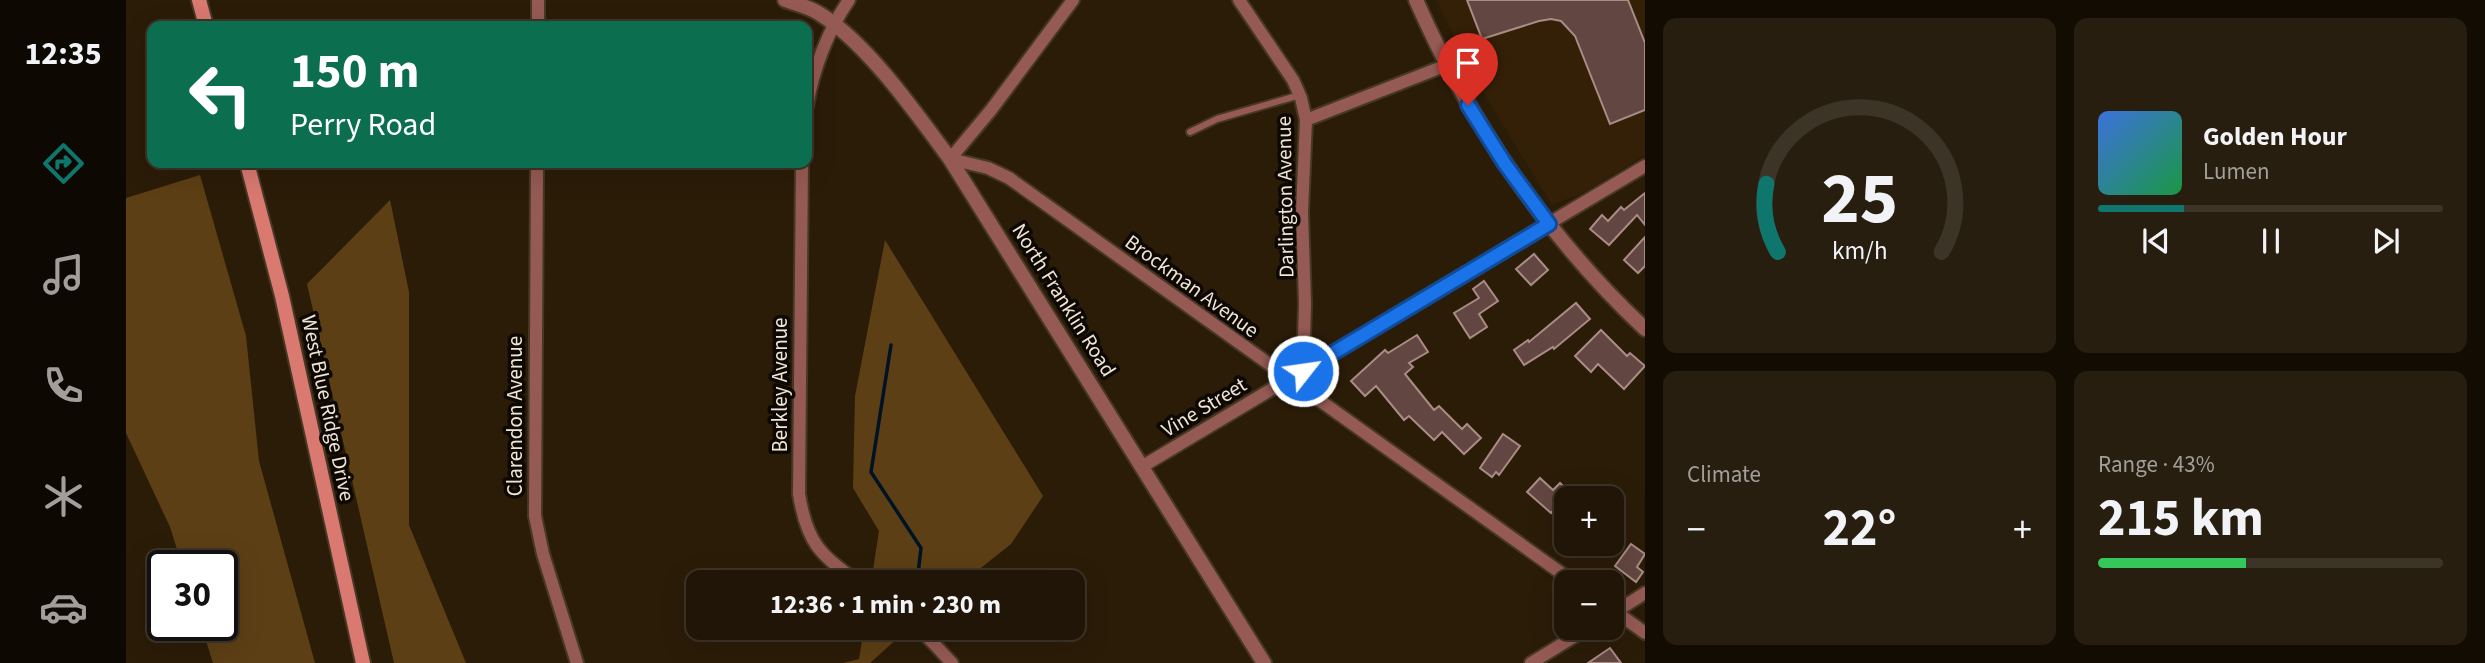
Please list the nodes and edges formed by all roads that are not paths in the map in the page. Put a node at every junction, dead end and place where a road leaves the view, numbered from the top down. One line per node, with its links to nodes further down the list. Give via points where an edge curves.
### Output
1 (199, 0): 8 (main road)
2 (538, 0): 9 (street)
3 (785, 0): 10 (street, North Franklin Road, via 819,13)
4 (849, 0): 10 (street)
5 (1073, 0): 16 (street)
6 (1238, 0): 13 (street, Darlington Avenue)
7 (1416, 0): 11 (street)
8 (205, 21)
9 (538, 21)
10 (835, 25): 12 (street); 16 (street, North Franklin Road, via 864,52)
11 (1447, 65): 14 (street); 21 (street, via 1490,142)
12 (812, 85)
13 (1300, 95): 14 (street, Darlington Avenue); 15 (lane, via 1236,112)
14 (1306, 120): 23 (street, Darlington Avenue)
15 (1190, 132)
16 (950, 159): 24 (street, Brockman Avenue, via 1009,178); 25 (street, North Franklin Road)
17 (1645, 166): 21 (street, Vine Street)
18 (248, 168): 34 (main road, West Blue Ridge Drive, via 282,296)
19 (537, 168): 35 (street, Clarendon Avenue, via 535,516)
20 (802, 168): 26 (street, Berkley Avenue, via 799,494 806,527 817,547)
21 (1549, 224): 22 (street); 23 (street, Vine Street)
22 (1645, 329)
23 (1303, 371): 24 (street, Vine Street)
24 (1288, 378): 25 (street, Vine Street); 27 (street, Brockman Avenue)
25 (1143, 466): 37 (street, North Franklin Road)
26 (842, 570)
27 (1557, 570)
28 (1645, 593): 29 (street)
29 (1624, 605)
30 (1624, 619): 31 (street)
31 (1645, 633)
32 (930, 640): 36 (street)
33 (1568, 640): 38 (street)
34 (363, 663)
35 (577, 663)
36 (952, 663)
37 (1264, 663)
38 (1531, 663)

